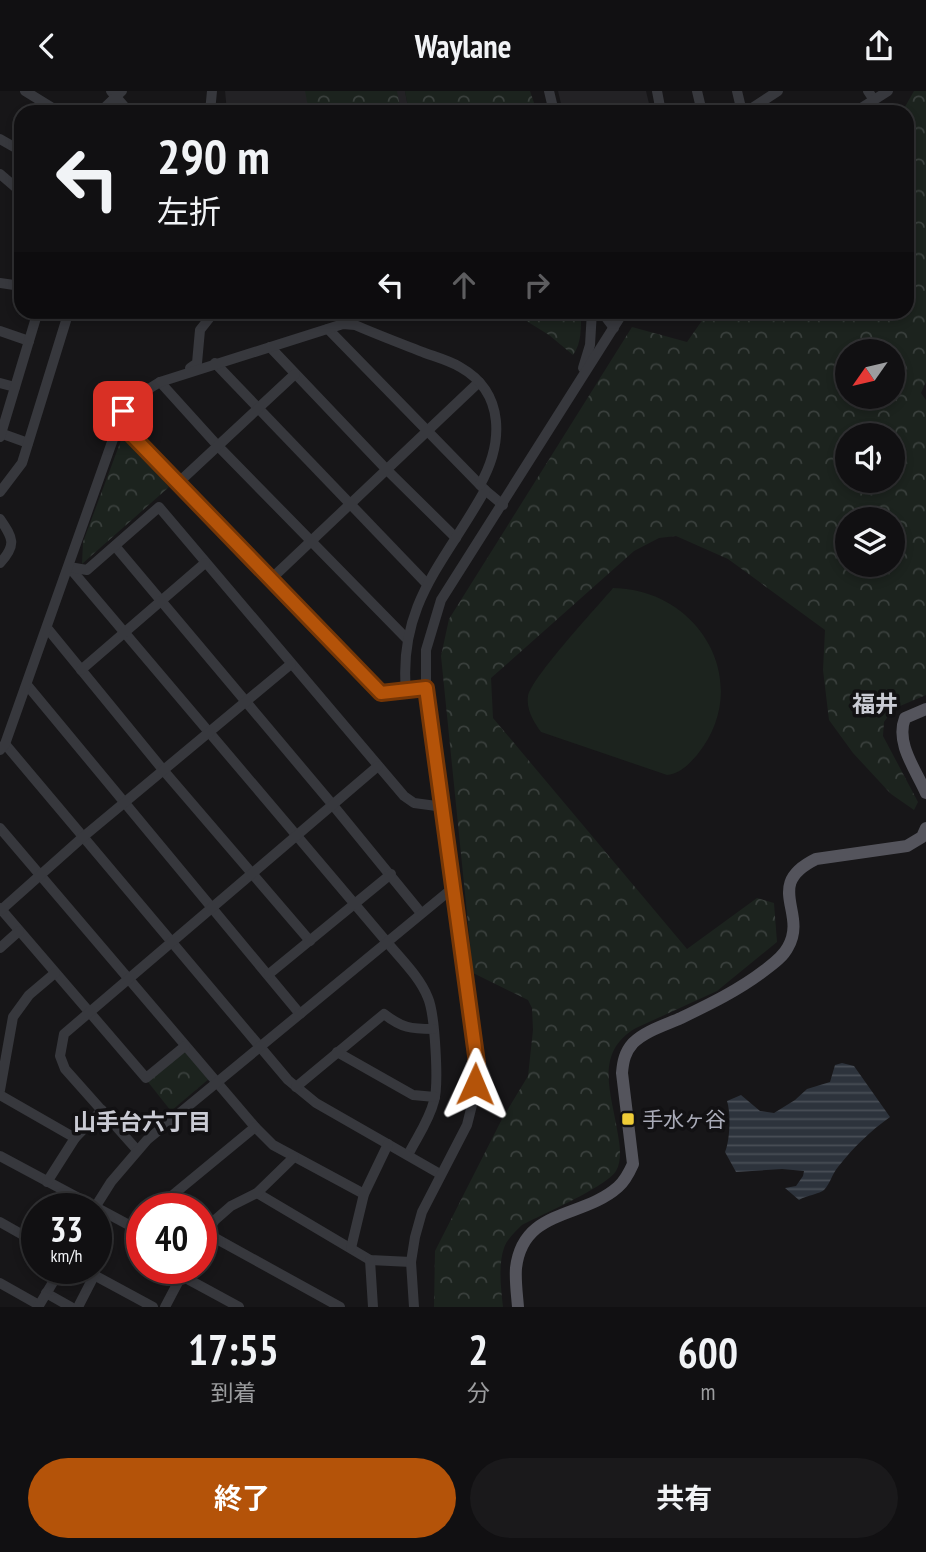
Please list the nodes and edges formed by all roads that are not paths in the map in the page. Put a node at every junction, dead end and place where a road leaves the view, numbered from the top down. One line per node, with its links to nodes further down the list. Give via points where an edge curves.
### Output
1 (25, 91): 5 (street)
2 (778, 91): 6 (street)
3 (888, 91): 4 (street)
4 (871, 96)
5 (48, 105)
6 (755, 105)
7 (0, 174): 8 (street)
8 (14, 186)
9 (35, 319): 18 (street)
10 (67, 319): 32 (street)
11 (207, 319): 21 (street, via 201,330 197,363)
12 (592, 319): 23 (street)
13 (607, 319): 15 (street)
14 (619, 319): 15 (street)
15 (614, 328): 23 (street)
16 (328, 329): 19 (street); 25 (street, via 355,325 461,367); 30 (street)
17 (0, 331): 18 (street)
18 (29, 341): 27 (street)
19 (270, 347): 20 (street); 22 (street)
20 (215, 363): 21 (street); 28 (street)
21 (185, 372): 24 (street)
22 (295, 374): 28 (street); 34 (street)
23 (580, 379): 38 (street)
24 (160, 382): 29 (street, via 137,396); 33 (street)
25 (479, 382): 30 (street); 36 (street, via 493,401 498,432)
26 (0, 383): 27 (street)
27 (15, 387): 31 (street)
28 (258, 408): 33 (street); 39 (street)
29 (119, 422): 35 (street); 46 (street)
30 (426, 432): 34 (street); 36 (street)
31 (1, 435): 32 (street)
32 (28, 443): 37 (street, via 22,463)
33 (217, 445): 35 (street); 42 (street)
34 (387, 470): 39 (street); 41 (street)
35 (178, 483): 47 (street)
36 (482, 487): 38 (street); 41 (street)
37 (0, 492)
38 (503, 505): 56 (street, via 441,600 426,650)
39 (350, 506): 42 (street); 48 (street)
40 (0, 519): 44 (street, via 12,537 10,552)
41 (456, 538): 48 (street)
42 (312, 541): 47 (street); 52 (street)
43 (115, 546): 45 (street, via 159,507); 46 (street, via 87,570); 49 (street)
44 (0, 563)
45 (205, 563): 49 (street); 53 (street)
46 (69, 567): 50 (street); 51 (street)
47 (270, 580): 57 (street, via 381,693)
48 (426, 584): 52 (street)
49 (161, 601): 51 (street); 58 (street)
50 (47, 628): 54 (street); 55 (street)
51 (123, 633): 54 (street); 60 (street)
52 (406, 639): 57 (street)
53 (291, 664): 58 (street); 62 (street)
54 (81, 670): 63 (street)
55 (27, 685): 61 (street); 65 (street)
56 (426, 688): 57 (street); 67 (street)
57 (406, 691)
58 (246, 702): 60 (street); 66 (street)
59 (926, 709): 64 (main road, via 905,718 901,728 903,743)
60 (211, 733): 63 (street); 70 (street)
61 (3, 747): 71 (street)
62 (378, 766): 66 (street); 67 (street, via 414,803)
63 (164, 771): 65 (street); 72 (street)
64 (926, 793)
65 (125, 804): 71 (street); 77 (street)
66 (332, 804): 70 (street); 73 (street)
67 (444, 807): 75 (street)
68 (0, 828): 74 (street)
69 (926, 828): 136 (main road, via 922,837 907,846 816,859 794,872 788,885 792,933 781,957 721,999 643,1036 628,1049 622,1073 633,1164 618,1188 530,1232 516,1270)
70 (296, 834): 72 (street); 76 (street)
71 (83, 837): 74 (street); 83 (street)
72 (251, 873): 77 (street); 81 (street)
73 (391, 874): 76 (street); 79 (street)
74 (40, 875): 78 (street); 87 (street)
75 (454, 887): 79 (street); 106 (street, via 477,1063 467,1125)
76 (355, 904): 81 (street); 82 (street)
77 (212, 907): 83 (street); 86 (street)
78 (1, 909): 80 (street)
79 (421, 913): 82 (street)
80 (19, 931): 84 (street); 85 (street)
81 (310, 941): 86 (street)
82 (386, 941): 89 (street); 90 (street, via 429,998)
83 (171, 943): 87 (street); 92 (street)
84 (0, 948)
85 (55, 973): 88 (street); 96 (street, via 29,995 13,1017)
86 (269, 974): 89 (street)
87 (128, 978): 88 (street); 91 (street)
88 (88, 1012): 91 (street, via 146,1078); 98 (street, via 64,1034 60,1056 65,1069)
89 (300, 1014): 92 (street)
90 (433, 1029): 93 (street, via 409,1029 384,1014); 97 (street)
91 (185, 1046): 94 (street)
92 (260, 1048): 94 (street); 95 (street)
93 (337, 1052): 95 (street); 97 (street, via 413,1095)
94 (216, 1083): 99 (street); 102 (street)
95 (296, 1087): 101 (street)
96 (0, 1092): 100 (street)
97 (435, 1097): 103 (street, via 428,1121)
98 (102, 1109): 100 (street); 102 (street)
99 (255, 1127): 105 (street); 110 (street)
100 (75, 1138): 107 (street)
101 (388, 1144): 103 (street); 112 (street)
102 (137, 1150): 109 (street)
103 (408, 1155): 106 (street)
104 (0, 1156): 107 (street)
105 (294, 1157): 111 (street); 112 (street)
106 (440, 1174): 119 (street, via 422,1212)
107 (47, 1182): 108 (street)
108 (67, 1193)
109 (104, 1193)
110 (175, 1193)
111 (257, 1193): 113 (street); 117 (street)
112 (364, 1194): 117 (street)
113 (217, 1218)
114 (0, 1222): 115 (street)
115 (21, 1234)
116 (217, 1244): 133 (street)
117 (351, 1248): 118 (street)
118 (370, 1260): 119 (street); 134 (street)
119 (411, 1262): 135 (street)
120 (0, 1283): 127 (street)
121 (52, 1284): 126 (street)
122 (90, 1284): 129 (street)
123 (111, 1284): 130 (street)
124 (177, 1284): 131 (street)
125 (202, 1284): 132 (street)
126 (46, 1293): 127 (street); 128 (street)
127 (38, 1306)
128 (71, 1307)
129 (78, 1307)
130 (153, 1307)
131 (165, 1307)
132 (239, 1307)
133 (340, 1307)
134 (373, 1307)
135 (414, 1307)
136 (518, 1307)

